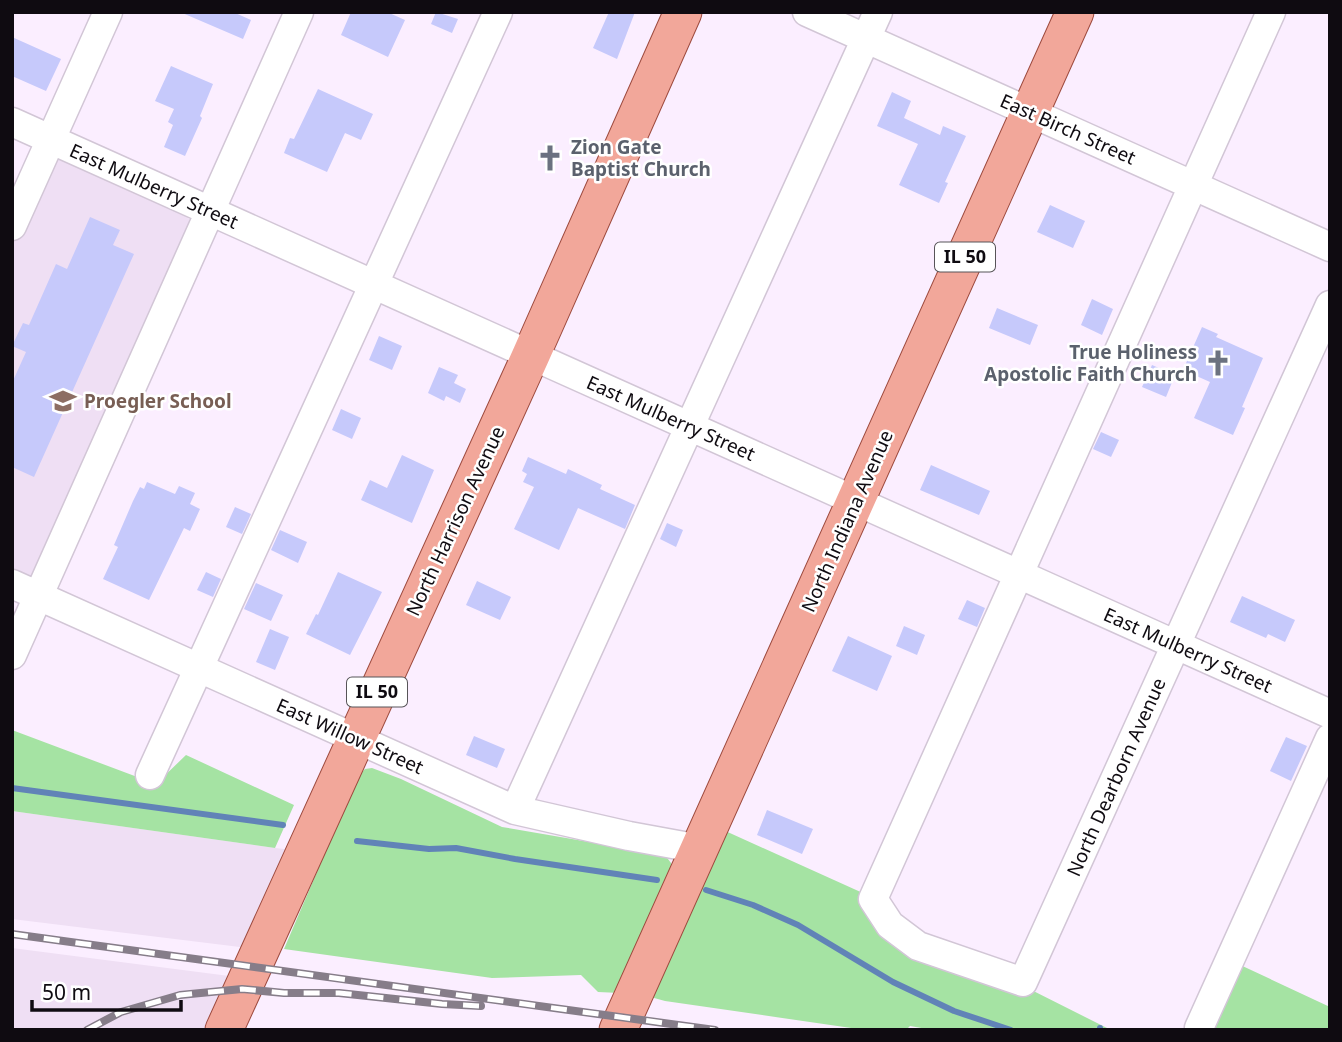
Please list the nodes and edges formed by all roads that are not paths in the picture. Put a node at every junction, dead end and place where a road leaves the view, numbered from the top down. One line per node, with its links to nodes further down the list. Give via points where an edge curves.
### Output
1 (108, 12): 12 (street)
2 (299, 12): 14 (street)
3 (498, 12): 17 (street)
4 (683, 12): 19 (main road, North Harrison Avenue / IL 50)
5 (807, 12): 9 (street, East Birch Street)
6 (878, 12): 9 (street)
7 (1075, 12): 10 (main road, North Indiana Avenue / IL 50)
8 (1271, 12): 13 (street)
9 (866, 39): 10 (street, East Birch Street); 20 (street)
10 (1030, 112): 13 (street, East Birch Street); 21 (main road, North Indiana Avenue / IL 50)
11 (12, 122): 12 (street, East Mulberry Street)
12 (51, 140): 14 (street, East Mulberry Street); 15 (street)
13 (1193, 186): 16 (street, East Birch Street); 22 (street)
14 (210, 211): 17 (street, East Mulberry Street); 24 (street)
15 (12, 226)
16 (1330, 247)
17 (374, 285): 19 (street, East Mulberry Street); 27 (street)
18 (1330, 304): 25 (street, North Dearborn Avenue)
19 (531, 355): 20 (street, East Mulberry Street); 29 (main road, North Harrison Avenue / IL 50)
20 (690, 426): 21 (street, East Mulberry Street); 32 (street)
21 (856, 501): 22 (street, East Mulberry Street); 33 (main road, North Indiana Avenue / IL 50)
22 (1019, 574): 25 (street, East Mulberry Street); 25 (street, North Dearborn Avenue, via 873,899 890,925 918,946 1023,982)
23 (12, 584): 24 (street, East Willow Street)
24 (38, 596): 26 (street); 27 (street, East Willow Street)
25 (1176, 645): 28 (street, East Mulberry Street)
26 (12, 655)
27 (199, 668): 29 (street, East Willow Street); 31 (street)
28 (1330, 714)
29 (355, 738): 32 (street, East Willow Street); 35 (main road, North Harrison Avenue / IL 50)
30 (1330, 738): 34 (street)
31 (150, 775)
32 (515, 810): 33 (street, East Willow Street)
33 (700, 849): 36 (main road, North Indiana Avenue / IL 50)
34 (1199, 1028)
35 (224, 1030)
36 (618, 1030)

